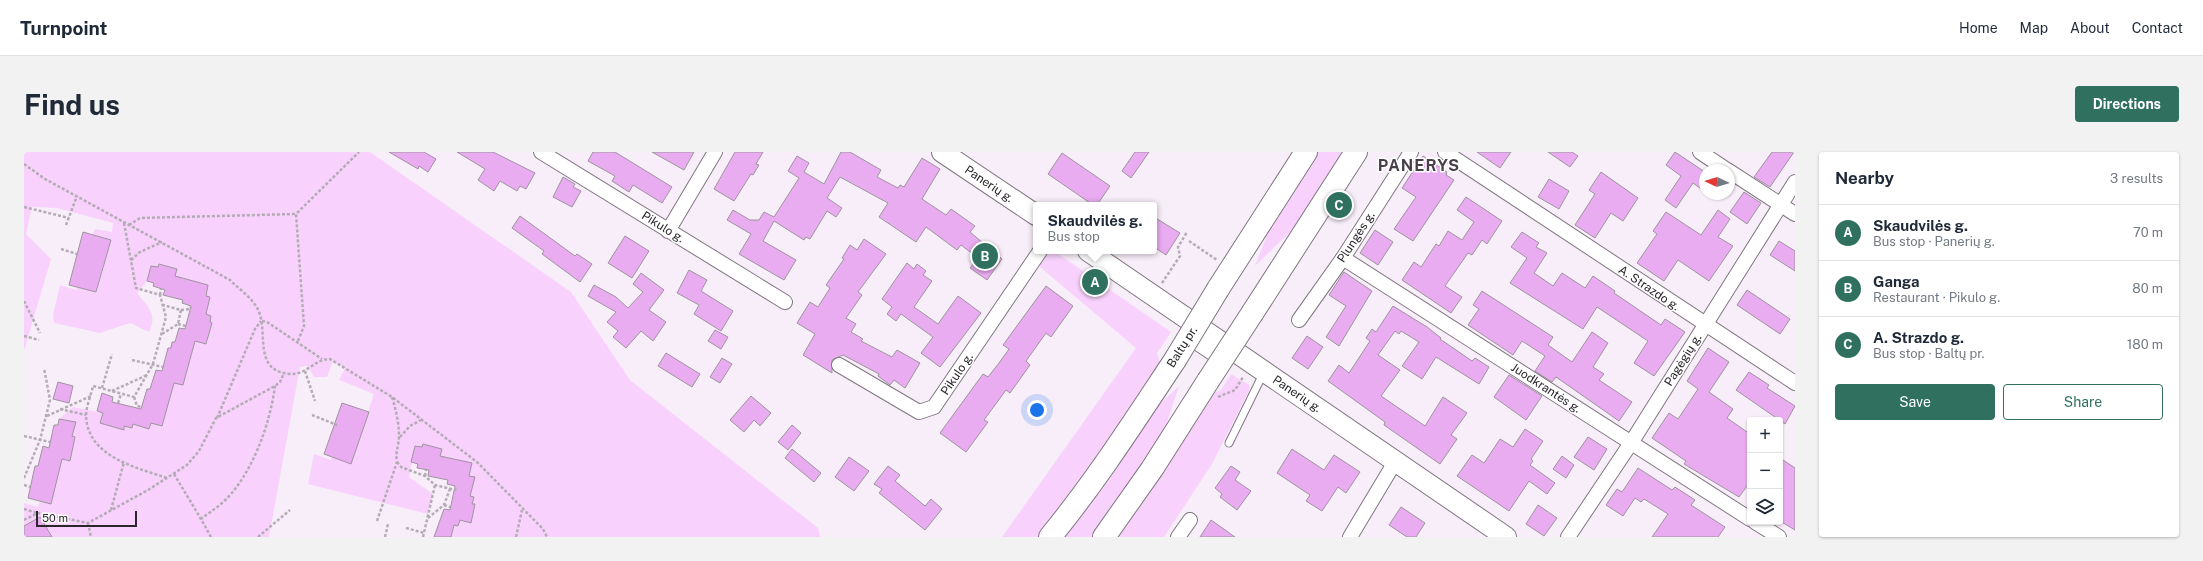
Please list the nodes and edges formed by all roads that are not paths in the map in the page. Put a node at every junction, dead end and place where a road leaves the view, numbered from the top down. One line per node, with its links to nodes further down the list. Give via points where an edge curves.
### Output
1 (540, 152): 15 (street, Pikulo g.)
2 (715, 152): 15 (street)
3 (942, 152): 13 (main road, Panerių g.)
4 (1306, 152): 22 (main road, Baltų pr., bridge)
5 (1356, 152): 23 (main road, bridge)
6 (1410, 152): 18 (street, Plungės g.)
7 (1445, 152): 21 (street, A. Strazdo g.)
8 (1700, 152): 9 (street)
9 (1718, 164)
10 (1735, 176): 12 (street)
11 (1795, 182): 12 (street, Pagėgių g.)
12 (1780, 205): 14 (street); 21 (street, Pagėgių g.)
13 (1033, 213)
14 (1795, 214)
15 (668, 231): 19 (street, Pikulo g.)
16 (1038, 254): 24 (street, Pikulo g., via 934,407 919,412)
17 (1092, 254): 25 (main road, Panerių g.)
18 (1342, 258): 20 (street, Plungės g.); 28 (street, Juodkrantės g.)
19 (785, 302)
20 (1299, 320)
21 (1705, 325): 26 (street, A. Strazdo g.); 28 (street, Pagėgių g.)
22 (1191, 334): 23 (main road); 33 (main road, Baltų pr., bridge, via 1117,448)
23 (1224, 356): 34 (main road, bridge, via 1212,389)
24 (839, 365)
25 (1258, 368): 27 (lane); 29 (main road, Panerių g.)
26 (1795, 383)
27 (1230, 443)
28 (1631, 443): 30 (street, Juodkrantės g.); 38 (street, Pagėgių g.)
29 (1395, 462): 36 (street); 37 (main road, Panerių g.)
30 (1747, 517)
31 (1190, 520): 35 (street)
32 (1760, 525): 39 (street)
33 (1050, 537)
34 (1104, 537)
35 (1178, 537)
36 (1350, 537)
37 (1506, 537)
38 (1568, 537)
39 (1779, 537)

